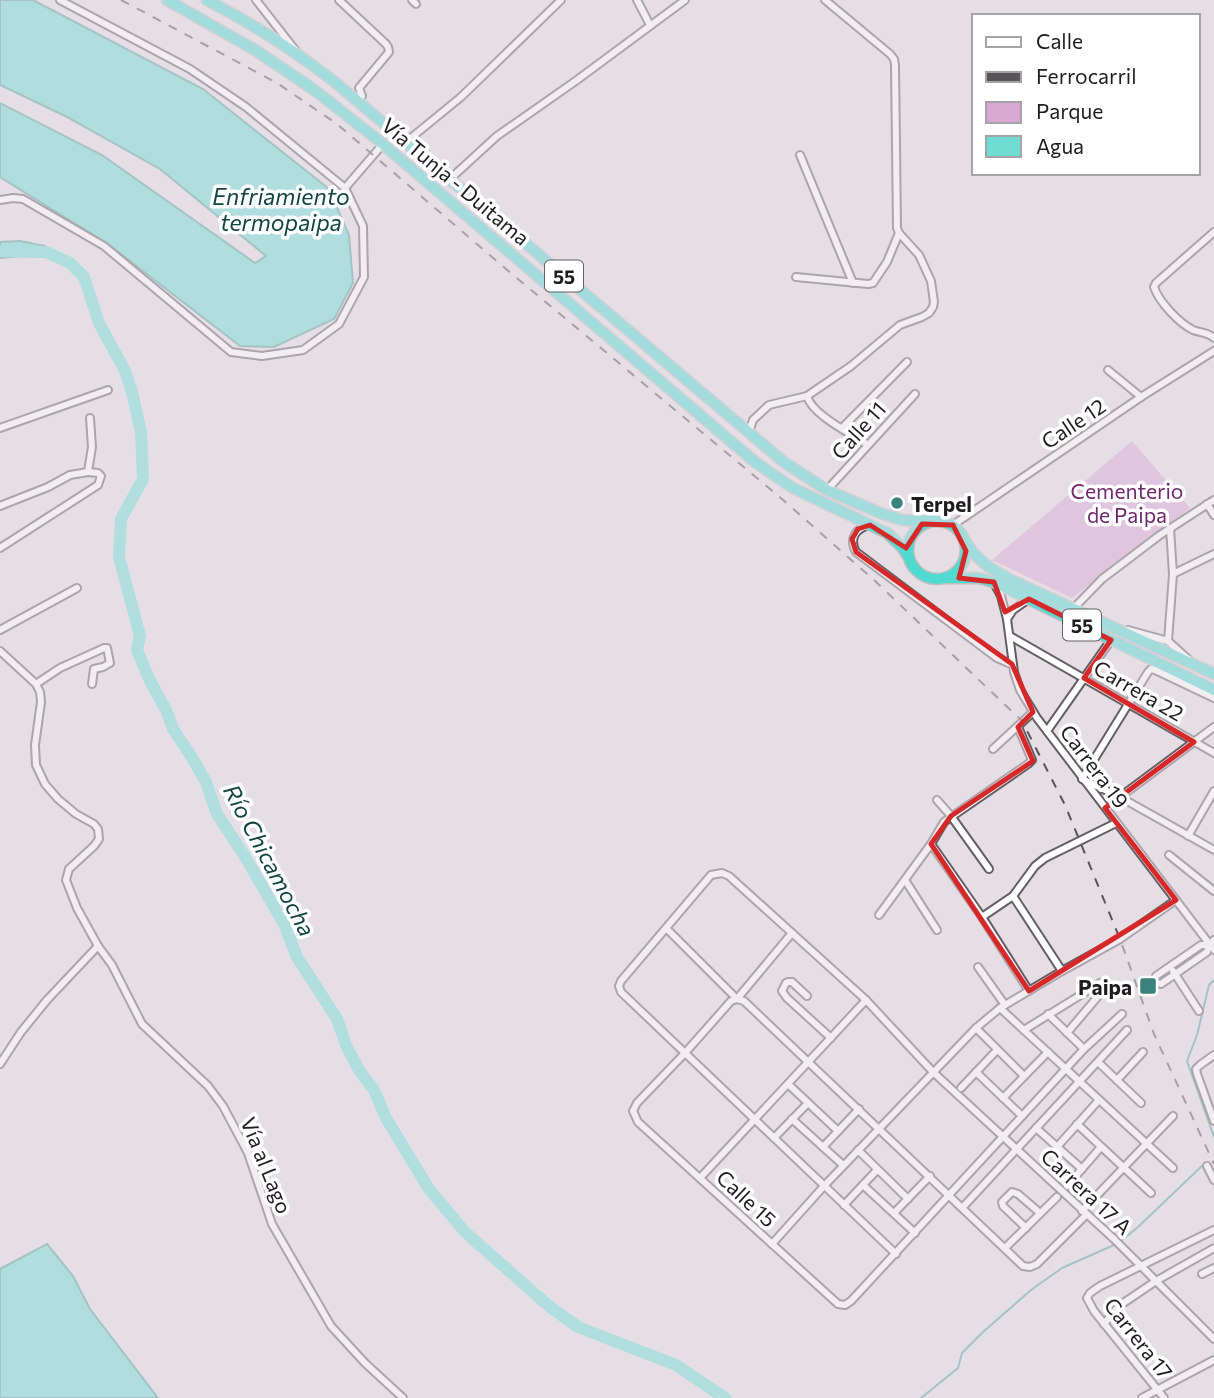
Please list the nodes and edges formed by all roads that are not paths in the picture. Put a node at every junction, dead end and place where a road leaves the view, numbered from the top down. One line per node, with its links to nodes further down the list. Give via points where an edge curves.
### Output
1 (60, 0): 17 (street, via 190,69 246,107)
2 (167, 0): 14 (highway, Vía Tunja - Duitama / 55, via 255,50)
3 (207, 0): 11 (highway, Vía Tunja - Duitama / 55)
4 (256, 0): 11 (street)
5 (339, 0): 12 (street, via 389,49 359,88 362,96)
6 (561, 0): 13 (street, via 461,97)
7 (638, 0): 10 (street)
8 (685, 0): 10 (street)
9 (825, 0): 20 (street, via 894,59)
10 (650, 25): 16 (street, via 497,136)
11 (300, 56): 12 (highway, Vía Tunja - Duitama / 55)
12 (357, 102): 13 (highway, Vía Tunja - Duitama / 55)
13 (406, 142): 16 (highway, Vía Tunja - Duitama / 55)
14 (383, 144): 17 (street); 43 (highway, Vía Tunja - Duitama / 55, via 755,462 793,488)
15 (800, 155): 22 (street)
16 (450, 179): 34 (highway, Vía Tunja - Duitama / 55)
17 (345, 188): 18 (street, via 363,226 364,277 339,324 303,350 262,356 231,352 104,246 23,199)
18 (0, 200)
19 (1214, 232): 23 (street, via 1154,288 1178,320)
20 (899, 233): 22 (street, via 876,281); 29 (street, via 919,256 931,281 933,307 922,317 900,325)
21 (796, 278): 22 (street)
22 (853, 283)
23 (1213, 336)
24 (1214, 351): 30 (street, Calle 12)
25 (907, 362): 33 (street)
26 (1108, 370): 30 (street)
27 (108, 390): 32 (street)
28 (915, 394): 35 (street, Calle 11)
29 (807, 396): 33 (street, via 810,404); 34 (street, via 769,405 753,420)
30 (1141, 397): 44 (street, Calle 12)
31 (90, 418): 36 (street)
32 (0, 428)
33 (842, 428): 35 (street)
34 (749, 432): 37 (highway, Vía Tunja - Duitama / 55)
35 (868, 445): 37 (street, Calle 11)
36 (88, 472): 40 (street, via 69,475); 47 (street, via 102,476 98,485)
37 (827, 490): 42 (highway, Vía Tunja - Duitama / 55, via 891,517)
38 (1214, 500): 39 (street)
39 (1207, 504): 41 (street); 45 (street)
40 (0, 506)
41 (1214, 515)
42 (934, 520): 44 (highway, 55); 49 (highway, via 913,532)
43 (870, 525): 49 (highway, Vía Tunja - Duitama / 55, via 895,539); 63 (street, via 855,533 852,544 856,552 997,658)
44 (953, 525): 46 (highway, 55)
45 (1170, 528): 50 (street); 55 (street, via 1102,579)
46 (964, 539): 51 (highway, via 963,563); 55 (highway, 55, via 988,567)
47 (0, 548)
48 (1214, 554): 50 (street)
49 (908, 556): 51 (highway, 55, via 926,577)
50 (1173, 574): 61 (street)
51 (945, 578): 52 (highway, 55)
52 (994, 582): 54 (highway, 55); 56 (street, Carrera 19)
53 (77, 588): 58 (street)
54 (1029, 599): 56 (street); 60 (highway, 55)
55 (1073, 609): 57 (highway, 55)
56 (1007, 620): 59 (street, Carrera 19)
57 (1115, 628): 61 (street); 64 (highway, 55)
58 (0, 630)
59 (1010, 636): 63 (street, Carrera 19); 66 (street, Carrera 22)
60 (1111, 639): 66 (street); 69 (highway, 55)
61 (1168, 641): 64 (street)
62 (0, 651): 67 (street)
63 (1013, 664): 72 (street, Carrera 19, via 1020,690)
64 (1192, 664): 65 (highway, 55)
65 (1214, 674)
66 (1084, 678): 71 (street, Carrera 22); 75 (street)
67 (36, 684): 68 (street, via 107,648 110,663 94,669); 100 (street, Vía al Lago, via 41,702 36,765 58,799 98,829 99,839 69,869 66,880)
68 (92, 684)
69 (1214, 690)
70 (1214, 698): 71 (street, via 1151,669)
71 (1129, 704): 76 (street, Carrera 22); 79 (street)
72 (1033, 712): 73 (street); 75 (street, Carrera 19)
73 (1018, 727): 77 (street); 83 (street, via 1032,760)
74 (1214, 727): 76 (street)
75 (1047, 731): 79 (street, Carrera 19)
76 (1194, 742): 78 (street, Carrera 22); 81 (street)
77 (993, 749)
78 (1214, 753)
79 (1082, 779): 81 (street); 84 (street, Carrera 19)
80 (1214, 791): 85 (street)
81 (1120, 797): 85 (street)
82 (937, 800): 83 (street)
83 (951, 816): 86 (street); 89 (street)
84 (1116, 823): 92 (street, via 1045,858); 93 (street, Carrera 19)
85 (1188, 836): 87 (street)
86 (931, 844): 90 (street); 95 (street)
87 (1214, 850)
88 (1169, 855): 91 (street)
89 (989, 869)
90 (905, 880): 94 (street); 97 (street)
91 (1214, 891)
92 (1013, 896): 95 (street); 103 (street)
93 (1176, 900): 99 (street, Carrera 19); 103 (street)
94 (879, 915)
95 (982, 917): 105 (street)
96 (667, 929): 98 (street, Carrera 17 A, via 711,875 722,873); 107 (street); 122 (street, via 620,986)
97 (937, 930)
98 (792, 933): 107 (street); 108 (street, Carrera 17 A)
99 (1212, 945): 101 (street, via 1201,946); 104 (street)
100 (98, 946): 126 (street, via 47,1000); 193 (street, Vía al Lago, via 142,1024 223,1106 248,1153 272,1224 331,1326)
101 (1170, 966): 104 (street); 104 (street, via 1154,979 1161,984)
102 (978, 967): 109 (street)
103 (1062, 971): 105 (street)
104 (1175, 974): 110 (street)
105 (1029, 991): 109 (street)
106 (807, 996): 117 (street, via 792,982 782,990)
107 (737, 999): 122 (street); 124 (street)
108 (866, 1000): 117 (street); 128 (street, Carrera 17 A)
109 (1003, 1007): 113 (street); 114 (street)
110 (1199, 1011)
111 (1048, 1014): 114 (street); 116 (street); 116 (street, via 1106,981)
112 (1122, 1014): 119 (street)
113 (976, 1028): 118 (street); 128 (street)
114 (1024, 1030): 120 (street)
115 (1127, 1030): 125 (street)
116 (1067, 1033): 119 (street)
117 (831, 1038): 124 (street)
118 (997, 1049): 129 (street); 130 (street)
119 (1084, 1049): 127 (street)
120 (1048, 1052): 127 (street); 130 (street)
121 (1143, 1052): 131 (street)
122 (685, 1053): 143 (street); 164 (street, Calle 15, via 633,1111 638,1122)
123 (1214, 1055): 144 (street, via 1196,1069)
124 (808, 1062): 133 (street); 139 (street)
125 (1098, 1062): 131 (street); 132 (street)
126 (0, 1064)
127 (1066, 1069): 132 (street); 141 (street)
128 (933, 1072): 146 (street); 149 (street, Carrera 17 A)
129 (976, 1072): 134 (street); 135 (street)
130 (1024, 1076): 135 (street)
131 (1117, 1080): 137 (street)
132 (1079, 1081): 136 (street); 147 (street)
133 (788, 1084): 138 (street); 143 (street)
134 (961, 1088)
135 (1003, 1098): 141 (street)
136 (1099, 1100): 145 (street); 151 (street)
137 (1141, 1102)
138 (808, 1103): 142 (street); 148 (street)
139 (859, 1109): 146 (street); 148 (street)
140 (1173, 1115): 151 (street)
141 (1022, 1116): 149 (street)
142 (792, 1119): 150 (street); 152 (street)
143 (754, 1120): 150 (street); 164 (street)
144 (1214, 1121)
145 (1077, 1124): 153 (street); 154 (street)
146 (879, 1128): 156 (street); 163 (street)
147 (1036, 1128): 153 (street); 155 (street)
148 (838, 1131): 152 (street)
149 (1003, 1137): 155 (street, Carrera 17 A); 170 (street)
150 (774, 1138): 166 (street)
151 (1146, 1143): 159 (street); 160 (street)
152 (823, 1147): 157 (street)
153 (1057, 1147): 161 (street)
154 (1101, 1147): 159 (street); 161 (street)
155 (1016, 1149): 174 (street); 177 (street, Carrera 17 A)
156 (858, 1150): 157 (street); 162 (street)
157 (843, 1165): 166 (street)
158 (1207, 1166): 165 (street)
159 (1123, 1167): 169 (street); 177 (street)
160 (1173, 1168)
161 (1082, 1169): 168 (street)
162 (877, 1170): 167 (street); 172 (street)
163 (930, 1176): 170 (street); 172 (street)
164 (700, 1178): 181 (street, Calle 15)
165 (1214, 1180)
166 (824, 1185): 173 (street); 181 (street)
167 (863, 1185): 173 (street); 175 (street)
168 (1067, 1186)
169 (1151, 1193)
170 (950, 1195): 174 (street); 180 (street)
171 (1056, 1197): 176 (street)
172 (908, 1199): 175 (street)
173 (845, 1205): 184 (street)
174 (963, 1207): 182 (street)
175 (894, 1213): 180 (street)
176 (1040, 1213): 178 (street); 178 (street, via 1015,1192 1010,1194 1003,1206)
177 (1084, 1213): 182 (street, via 1034,1266 1023,1266); 185 (street, Carrera 17 A)
178 (1026, 1228): 182 (street)
179 (1214, 1230): 185 (street)
180 (915, 1233): 184 (street)
181 (772, 1244): 184 (street, Calle 15, via 842,1305)
182 (1005, 1248)
183 (1214, 1248): 188 (street)
184 (896, 1254)
185 (1140, 1266): 188 (street, Carrera 17 A); 189 (street, Carrera 17, via 1090,1293 1089,1304)
186 (1214, 1268): 187 (street)
187 (1202, 1274)
188 (1156, 1281): 189 (street, via 1118,1306); 190 (street, Carrera 17 A)
189 (1104, 1324): 192 (street, Carrera 17)
190 (1214, 1339)
191 (1214, 1360): 192 (street)
192 (1157, 1390): 194 (street); 195 (street, Carrera 17)
193 (403, 1398)
194 (1142, 1398)
195 (1164, 1398)

